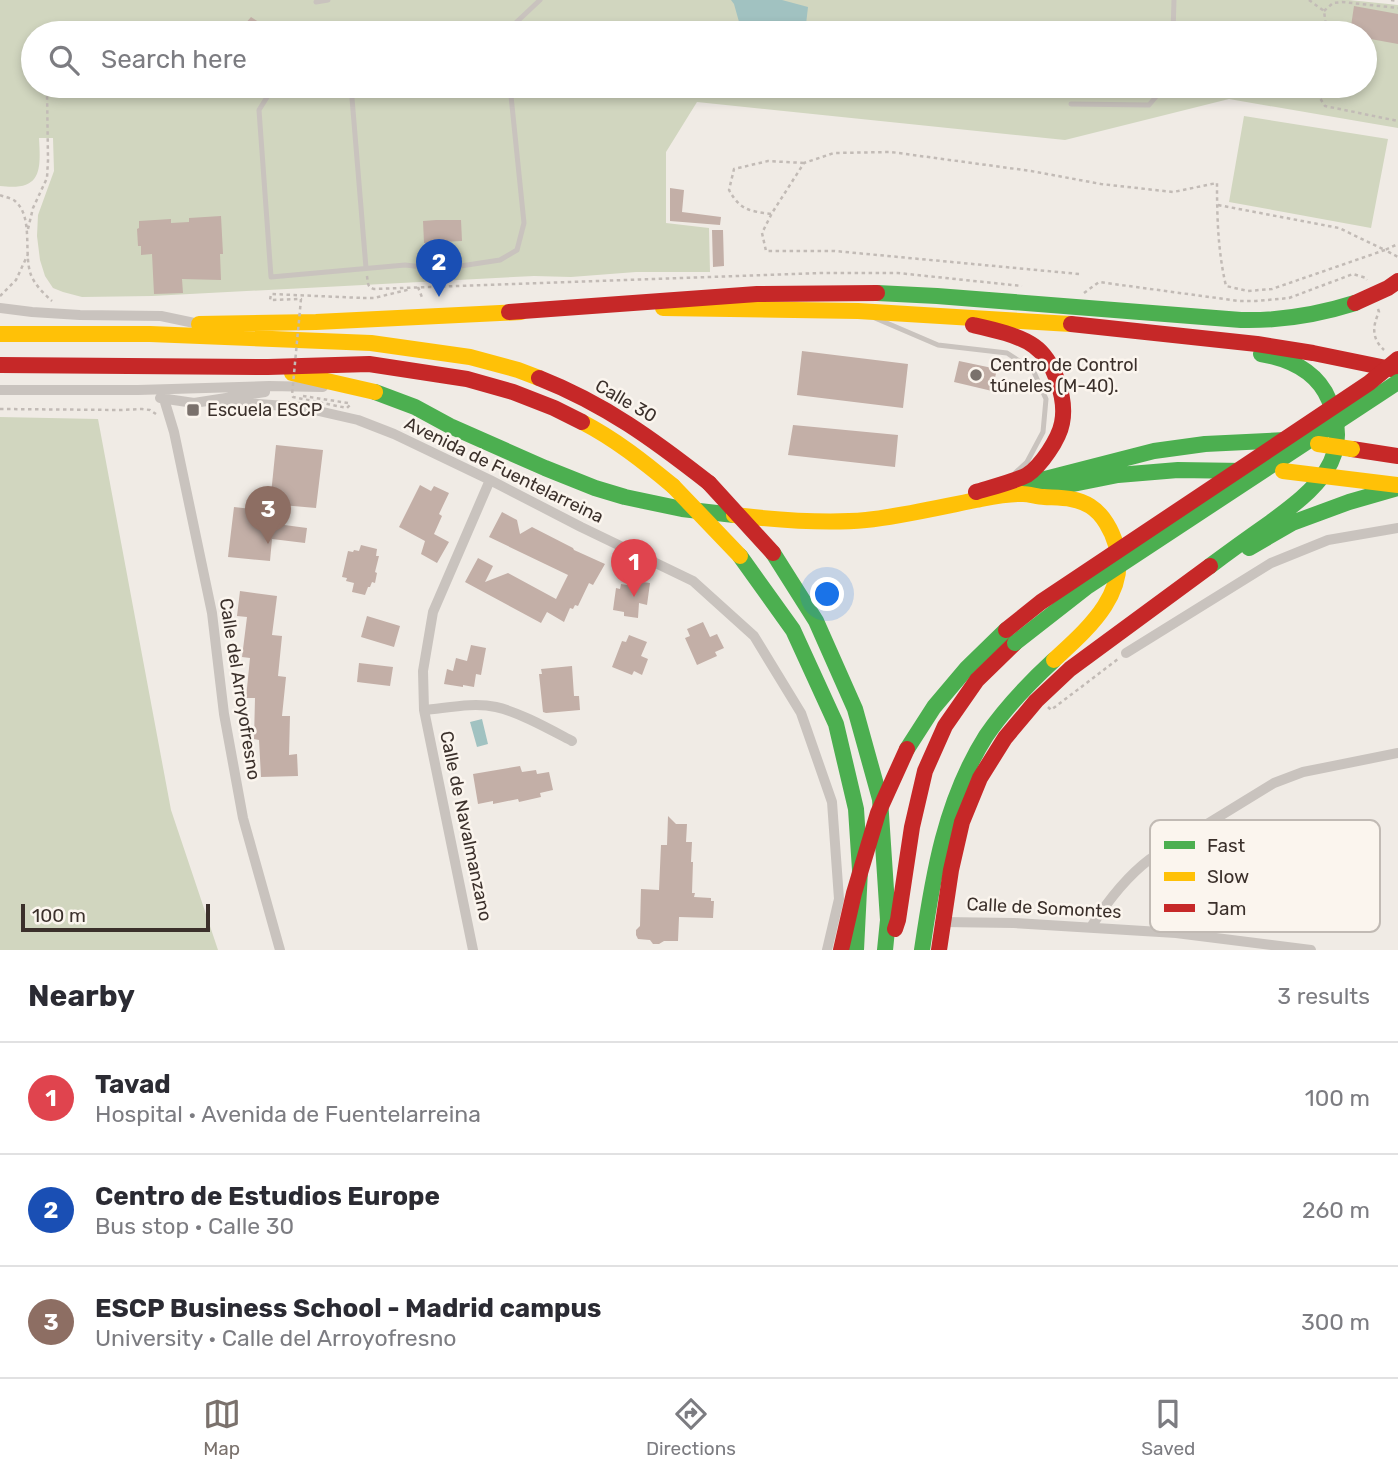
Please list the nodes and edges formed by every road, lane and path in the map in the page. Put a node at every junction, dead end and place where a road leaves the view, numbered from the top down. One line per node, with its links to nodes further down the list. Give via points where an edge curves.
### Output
1 (328, 0): 7 (lane)
2 (540, 0): 10 (lane)
3 (1174, 0): 11 (lane)
4 (1310, 0): 9 (path)
5 (1391, 0): 6 (path)
6 (1398, 1)
7 (316, 2)
8 (1398, 8): 9 (path, via 1342,2)
9 (1324, 11): 12 (path)
10 (517, 21)
11 (1173, 21)
12 (1325, 21)
13 (47, 98): 25 (path, via 47,178)
14 (266, 98): 30 (lane, via 259,110 271,277)
15 (352, 98): 30 (lane)
16 (511, 98): 30 (lane, via 524,223 517,250 500,260 442,269 405,265)
17 (1155, 98): 19 (lane, via 1149,105)
18 (1320, 98): 20 (path, via 1325,106)
19 (1071, 104)
20 (1398, 121)
21 (804, 163): 23 (path, via 834,153 891,152 1173,192 1217,183); 24 (path); 24 (path, via 768,161 734,169 729,190 736,202 749,211)
22 (0, 195): 25 (path, via 15,201 25,216)
23 (1217, 205): 27 (path, via 1339,228); 27 (path, via 1226,286 1272,289)
24 (772, 214): 31 (path, via 762,233 766,251 835,251)
25 (27, 232): 28 (path)
26 (1398, 244): 27 (path)
27 (1385, 250): 29 (path)
28 (28, 254): 34 (path, via 16,280); 36 (path, via 32,276)
29 (1398, 257)
30 (366, 268): 33 (path, via 368,285 374,289)
31 (1079, 274)
32 (1398, 281): 39 (main road, bridge, via 1326,313 1240,320 905,294 820,292)
33 (418, 287): 35 (path); 54 (path, bridge, via 374,298 271,294 271,300 301,299 293,397 350,405)
34 (0, 296)
35 (423, 300)
36 (55, 303)
37 (0, 307): 41 (street, via 80,315 161,316)
38 (858, 311): 39 (main road, via 667,307); 40 (main road); 64 (lane, via 938,345 1007,353 1032,369 1046,399 1043,432 1027,462)
39 (509, 312): 41 (main road)
40 (916, 314): 42 (main road); 64 (main road, via 1000,331 1033,345 1047,359 1058,382 1062,423 1048,455 1027,475)
41 (199, 324): 44 (main road)
42 (1074, 324): 48 (main road, via 1257,344); 67 (main road, via 1282,359 1310,373 1335,414 1338,441 1321,480)
43 (0, 334): 44 (main road, Calle 30)
44 (150, 334): 86 (main road, Calle 30, bridge, via 371,343 470,357 562,387 612,413 709,483 773,553 816,621 855,709 880,799)
45 (1398, 359): 68 (main road, bridge, via 1369,383 1041,602)
46 (0, 365): 47 (main road)
47 (268, 367): 53 (main road); 85 (main road, bridge, via 369,364 467,379 513,392 598,430 673,486 740,555 793,630 836,724 856,809 860,870)
48 (1398, 371)
49 (1398, 382): 68 (main road, bridge)
50 (295, 386): 52 (street); 53 (street); 56 (street, Avenida de Fuentelarreina)
51 (0, 390): 52 (street)
52 (138, 390): 55 (street, Avenida de Fuentelarreina)
53 (375, 392): 64 (main road, via 570,478 625,497 682,509 811,521 866,520)
54 (303, 396)
55 (164, 399): 57 (street, Avenida de Fuentelarreina); 60 (street, Calle del Arroyofresno)
56 (214, 401): 57 (street, Avenida de Fuentelarreina); 62 (street, Avenida de Fuentelarreina, via 301,407 358,420)
57 (180, 402): 60 (street, Calle del Arroyofresno)
58 (0, 409): 59 (path, via 142,409)
59 (159, 418)
60 (174, 432): 81 (street, Calle del Arroyofresno, via 212,613 243,818)
61 (1398, 456): 64 (main road, bridge, via 1286,440 1205,444 1154,451)
62 (490, 480): 71 (street, Calle de Navalmanzano, via 433,612 424,671); 83 (street, Avenida de Fuentelarreina, via 693,581 754,636 801,713 832,803 839,899)
63 (1398, 487): 65 (main road, bridge, via 1283,471 1178,470 1118,475); 67 (main road, via 1292,523)
64 (1000, 490): 65 (main road)
65 (1023, 494): 87 (main road, via 1069,497 1092,506 1116,545 1116,576 1104,608 1011,704 964,774 937,854)
66 (1398, 528): 69 (street, via 1328,540 1271,563)
67 (1161, 603): 70 (main road, via 1087,655)
68 (1011, 637): 84 (main road, bridge, via 967,668 906,749 878,814); 86 (main road, via 945,726 925,771 898,920)
69 (1126, 653): 70 (path, via 1051,710)
70 (1038, 698): 76 (main road, via 989,762 969,804 956,845)
71 (424, 710): 72 (street, Calle de Navalmanzano, via 496,707); 82 (street, Calle de Navalmanzano)
72 (572, 741)
73 (1398, 753): 74 (street, via 1303,772 1274,783)
74 (1214, 820)
75 (1150, 859): 77 (street, via 1105,905)
76 (943, 922): 77 (street, Calle de Somontes); 88 (main road)
77 (1091, 927): 78 (street, Calle de Somontes)
78 (1150, 931)
79 (1162, 932): 80 (street, Calle de Somontes)
80 (1258, 947): 89 (street, Calle de Somontes)
81 (280, 950)
82 (473, 950)
83 (827, 950)
84 (841, 950)
85 (856, 950)
86 (887, 950)
87 (922, 950)
88 (939, 950)
89 (1311, 950)

